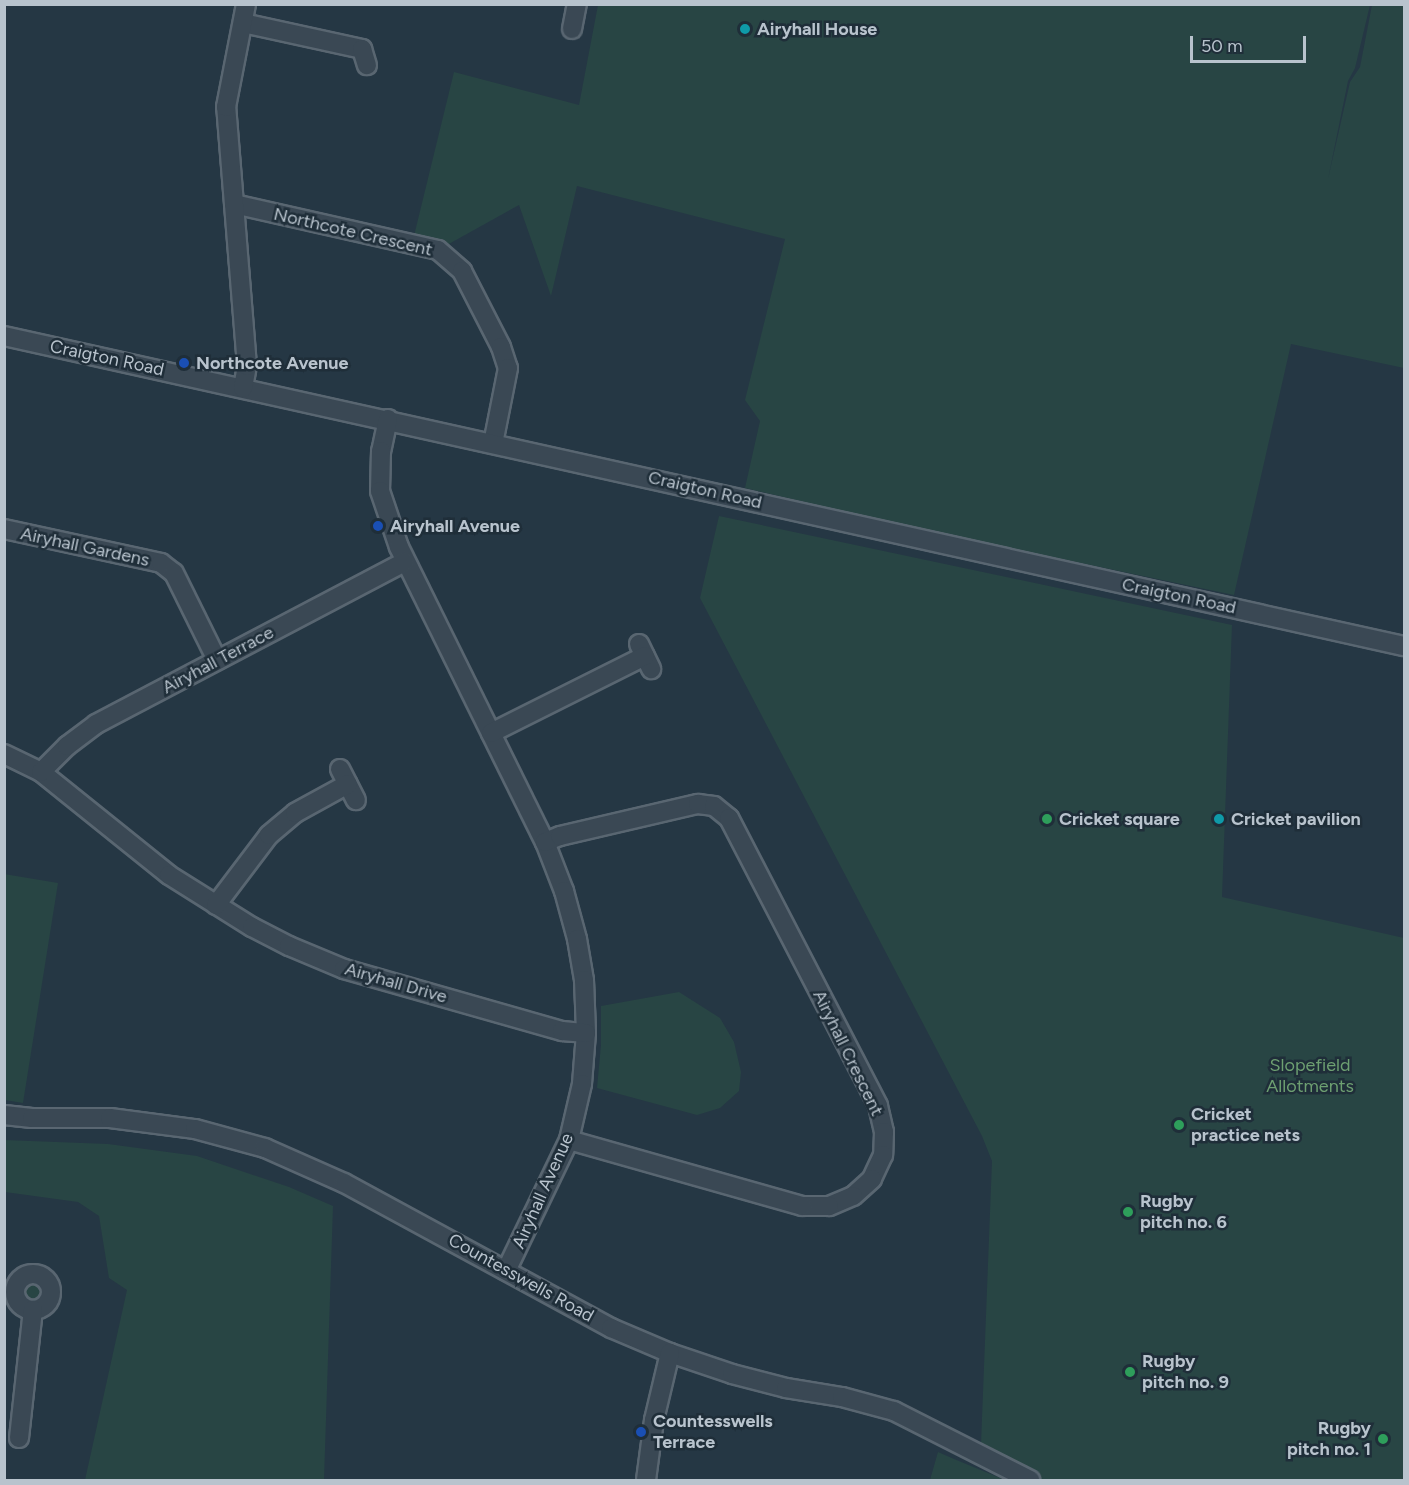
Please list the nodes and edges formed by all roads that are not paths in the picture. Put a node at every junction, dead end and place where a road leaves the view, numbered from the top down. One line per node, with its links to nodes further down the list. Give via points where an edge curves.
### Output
1 (246, 4): 3 (street)
2 (577, 4): 4 (street)
3 (243, 23): 5 (street); 6 (street, via 226,107)
4 (572, 29)
5 (367, 50)
6 (234, 204): 8 (street, via 247,366); 10 (street, Northcote Crescent, via 438,250 462,271 508,368)
7 (4, 336): 8 (street, Craigton Road)
8 (243, 388): 9 (street, Craigton Road)
9 (388, 419): 10 (street, Craigton Road); 12 (street, Airyhall Avenue, via 381,451 380,491)
10 (493, 444): 13 (street, Craigton Road)
11 (4, 529): 15 (street, Airyhall Gardens, via 160,563 174,573)
12 (405, 562): 15 (street, Airyhall Terrace); 16 (street, Airyhall Avenue)
13 (1404, 646)
14 (645, 656): 16 (street)
15 (217, 660): 18 (street, Airyhall Terrace, via 96,724)
16 (491, 733): 20 (street, Airyhall Avenue)
17 (4, 754): 18 (street, Airyhall Drive)
18 (41, 772): 21 (street, Airyhall Drive, via 169,875)
19 (348, 784): 21 (street, via 294,813 269,834)
20 (545, 842): 22 (street, Airyhall Avenue, via 577,939 584,980); 24 (street, Airyhall Crescent, via 698,804 714,806 729,818 878,1106 884,1132 883,1155 872,1179 853,1196 829,1206 802,1206)
21 (216, 905): 22 (street, Airyhall Drive, via 252,927 344,969 562,1031)
22 (586, 1033): 24 (street, Airyhall Avenue, via 582,1084)
23 (4, 1115): 25 (street, Countesswells Road, via 110,1118 195,1129 265,1148 344,1183)
24 (569, 1140): 25 (street, Airyhall Avenue)
25 (506, 1271): 27 (street, Countesswells Road, via 612,1328)
26 (33, 1310): 28 (street)
27 (670, 1353): 30 (street, via 654,1420); 31 (street, Countesswells Road, via 786,1388 894,1411)
28 (13, 1408): 29 (street)
29 (19, 1438)
30 (646, 1480)
31 (1030, 1480)

